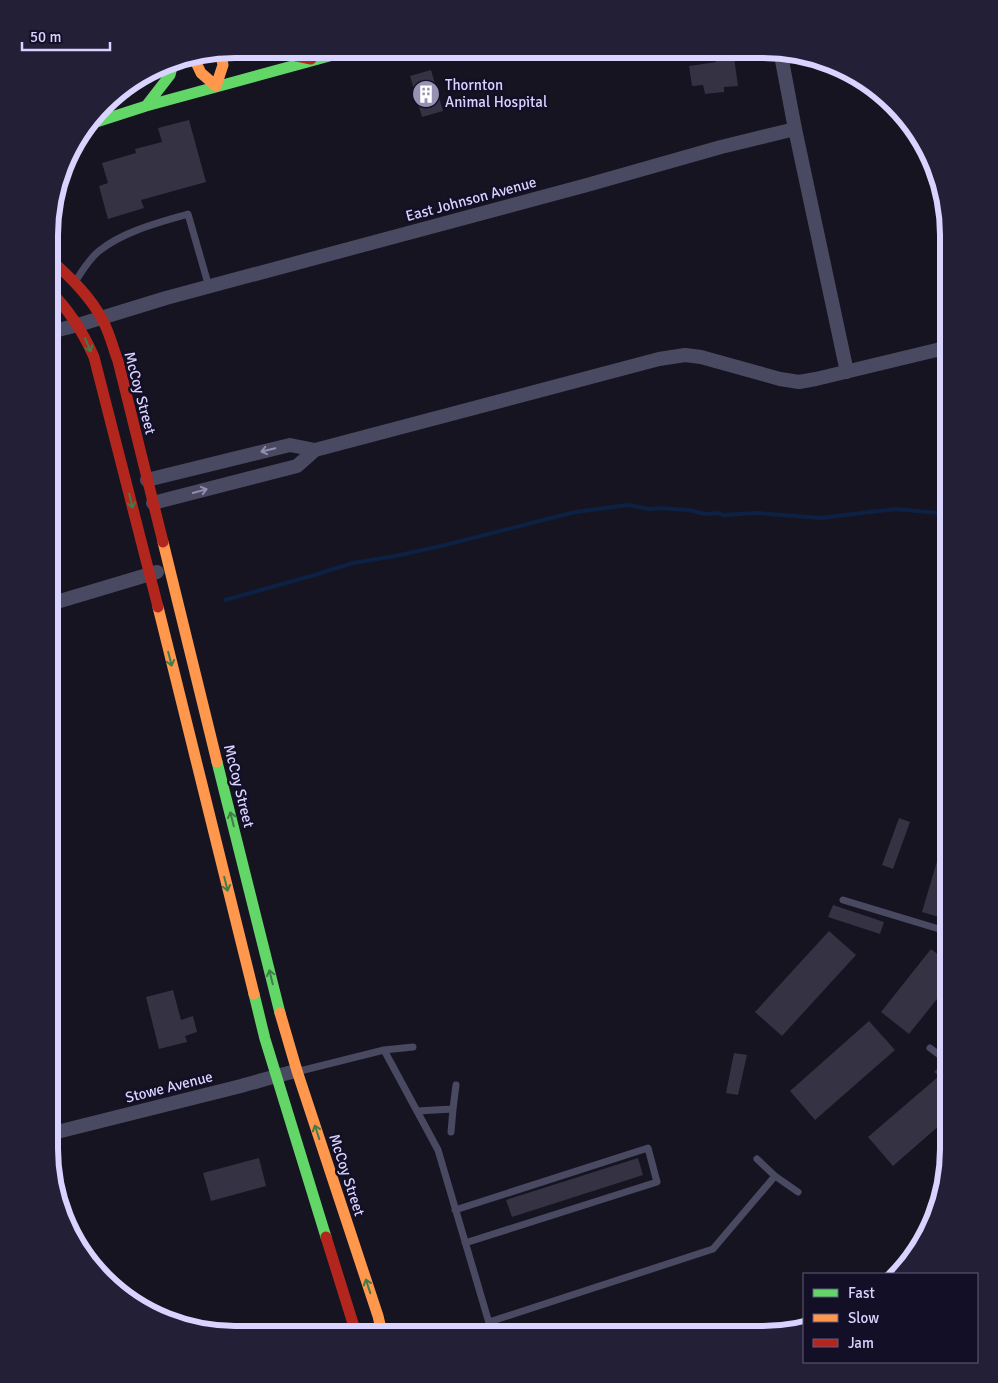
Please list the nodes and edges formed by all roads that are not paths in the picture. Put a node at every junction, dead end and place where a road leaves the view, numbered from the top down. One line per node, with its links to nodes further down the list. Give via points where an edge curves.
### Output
1 (223, 58): 8 (street, via 223,70)
2 (305, 58): 5 (street)
3 (322, 58): 5 (street)
4 (782, 59): 11 (street)
5 (314, 60): 8 (street)
6 (196, 62): 8 (street, via 201,73)
7 (171, 69): 9 (street)
8 (216, 86): 9 (street)
9 (146, 106): 10 (street)
10 (98, 121)
11 (795, 129): 14 (street, East Johnson Avenue); 20 (street)
12 (58, 266): 13 (street, McCoy Street)
13 (75, 282): 14 (lane, via 98,252 118,239 188,214); 16 (street, McCoy Street)
14 (209, 287): 16 (street, East Johnson Avenue)
15 (58, 299): 17 (street)
16 (102, 318): 17 (street, East Johnson Avenue); 22 (street, McCoy Street, via 118,361)
17 (78, 325): 18 (street, East Johnson Avenue); 25 (street, one-way to 25, via 94,357)
18 (58, 330)
19 (940, 349): 20 (street)
20 (847, 372): 21 (street, via 799,382 701,357 668,357)
21 (315, 450): 22 (street, one-way to 22, via 290,445); 23 (street, one-way to 21, via 297,466)
22 (148, 480): 23 (street, McCoy Street)
23 (153, 503): 24 (street, McCoy Street)
24 (170, 568): 25 (street); 33 (street, McCoy Street, one-way to 24)
25 (149, 574): 26 (street); 34 (street, one-way to 34)
26 (58, 602)
27 (843, 900): 28 (lane)
28 (940, 929)
29 (413, 1048): 31 (lane)
30 (930, 1048): 32 (lane)
31 (384, 1050): 33 (lane); 37 (lane)
32 (940, 1055)
33 (297, 1072): 34 (street, Stowe Avenue); 47 (street, McCoy Street, one-way to 33)
34 (275, 1076): 38 (street, Stowe Avenue); 46 (street)
35 (456, 1085): 36 (lane)
36 (453, 1109): 37 (lane); 39 (lane)
37 (417, 1111): 43 (lane, via 438,1150)
38 (58, 1132)
39 (451, 1132)
40 (757, 1159): 41 (lane)
41 (775, 1176): 42 (lane); 45 (lane, via 713,1249)
42 (798, 1192)
43 (456, 1210): 44 (lane); 44 (lane, via 648,1148 657,1182)
44 (465, 1242): 45 (lane)
45 (489, 1322): 48 (lane)
46 (354, 1326)
47 (380, 1326)
48 (490, 1326)

